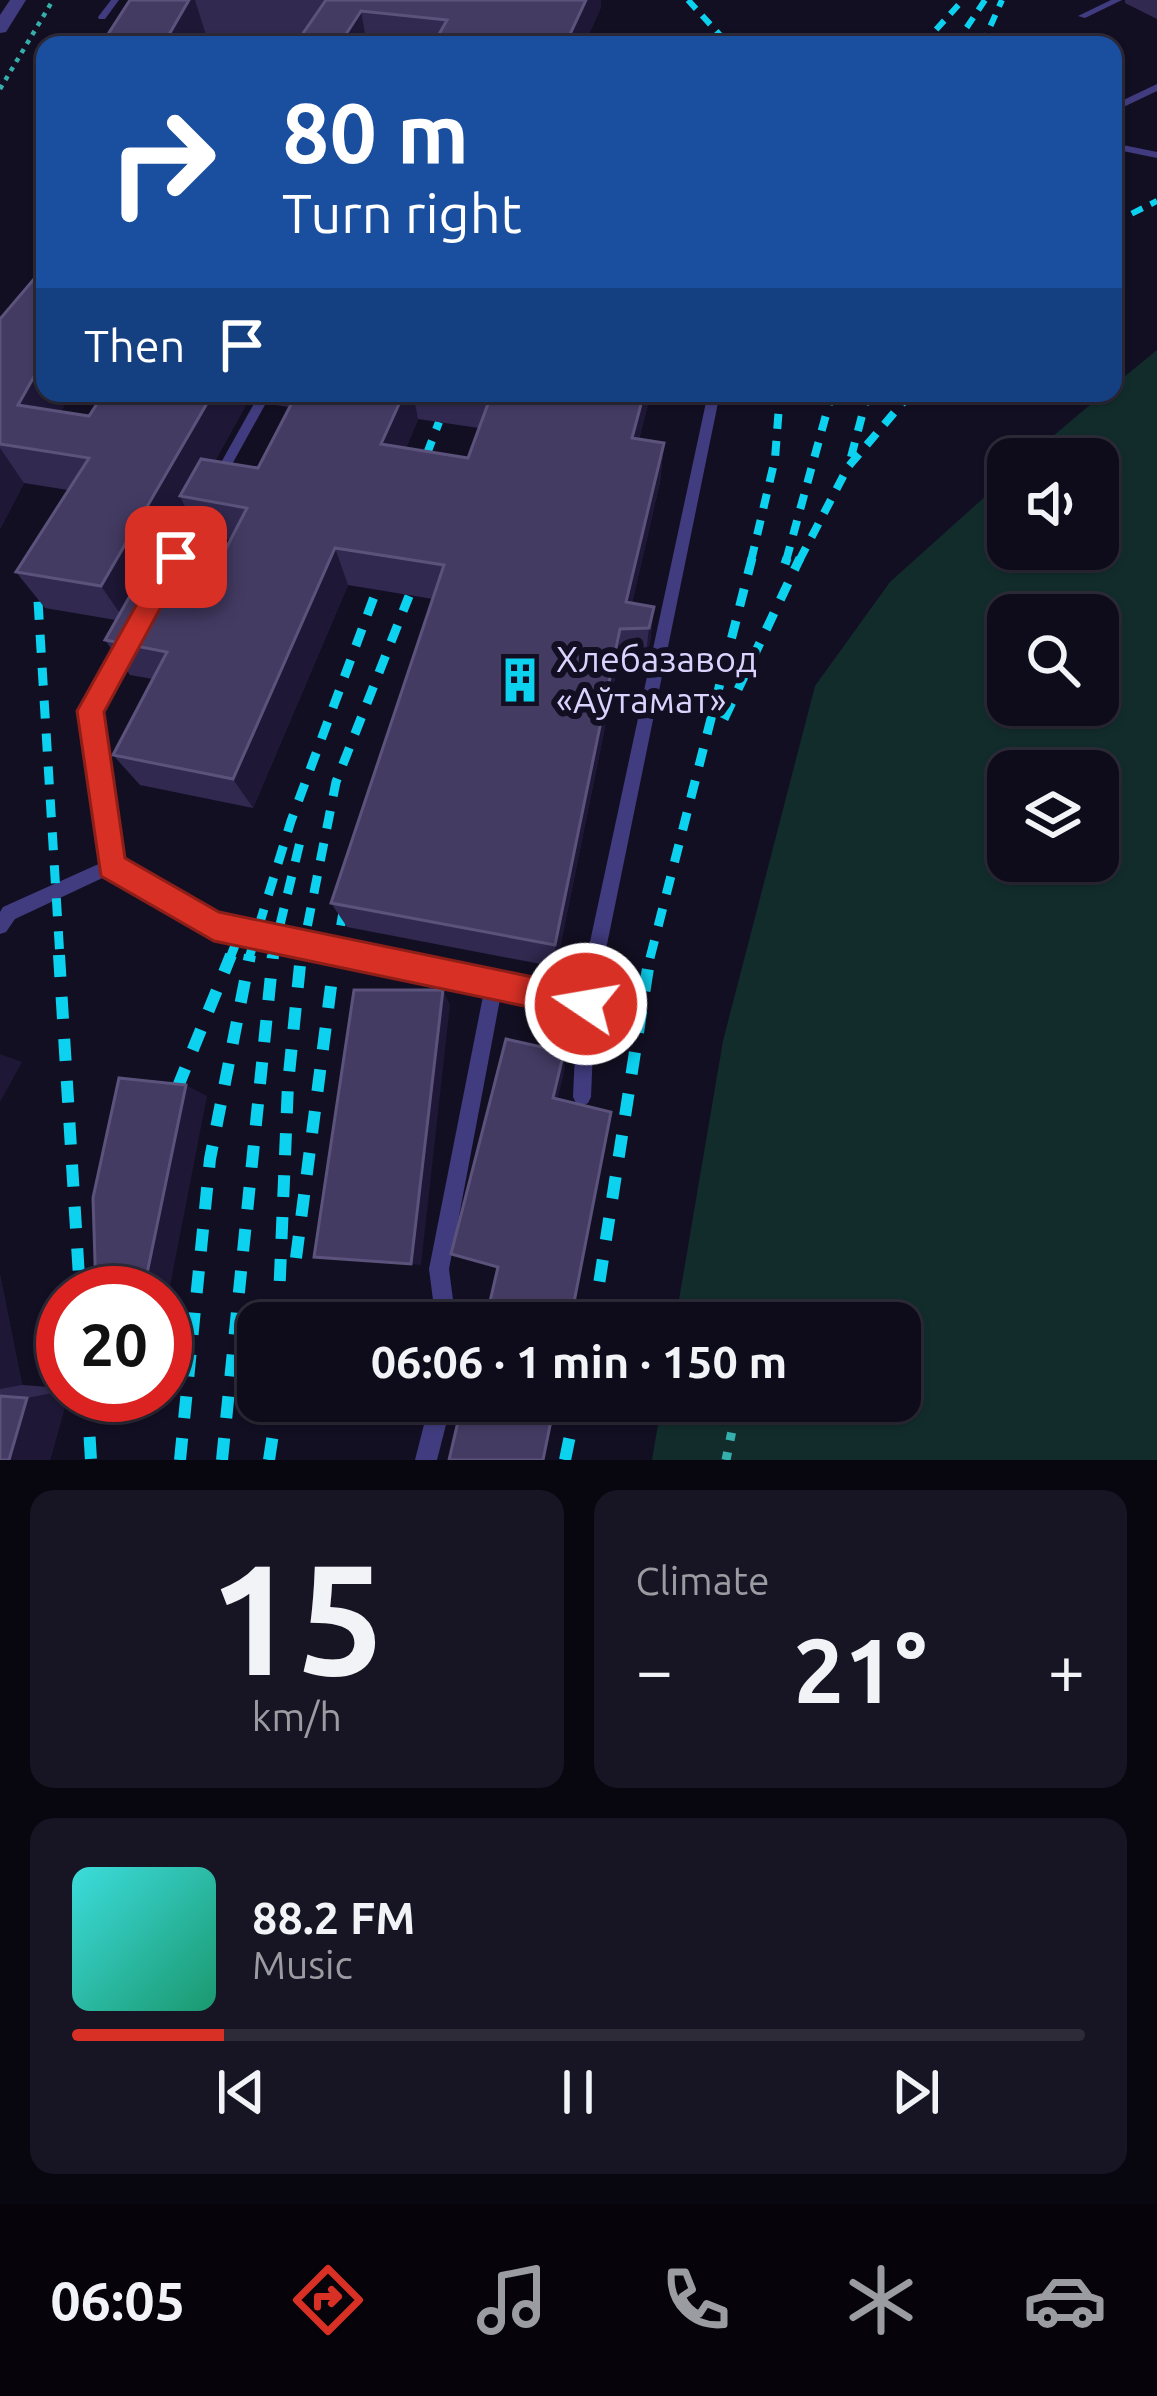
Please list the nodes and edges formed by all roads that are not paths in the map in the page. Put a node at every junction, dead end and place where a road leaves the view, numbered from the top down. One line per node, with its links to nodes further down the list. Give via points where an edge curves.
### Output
1 (18, 0): 6 (street)
2 (116, 0): 5 (lane)
3 (1118, 0): 4 (lane)
4 (1082, 16)
5 (102, 17)
6 (0, 28)
7 (1157, 87): 8 (lane)
8 (1122, 104)
9 (1122, 148): 10 (lane)
10 (1157, 155)
11 (712, 402): 18 (lane)
12 (260, 403): 13 (lane)
13 (147, 608)
14 (136, 629): 15 (lane, via 91,711)
15 (112, 866): 16 (lane, via 9,913); 17 (lane, via 214,926)
16 (0, 926)
17 (494, 984): 18 (lane); 20 (lane, via 439,1269)
18 (586, 1004): 19 (lane)
19 (582, 1097)
20 (443, 1302)
21 (436, 1422): 22 (lane)
22 (427, 1460)

